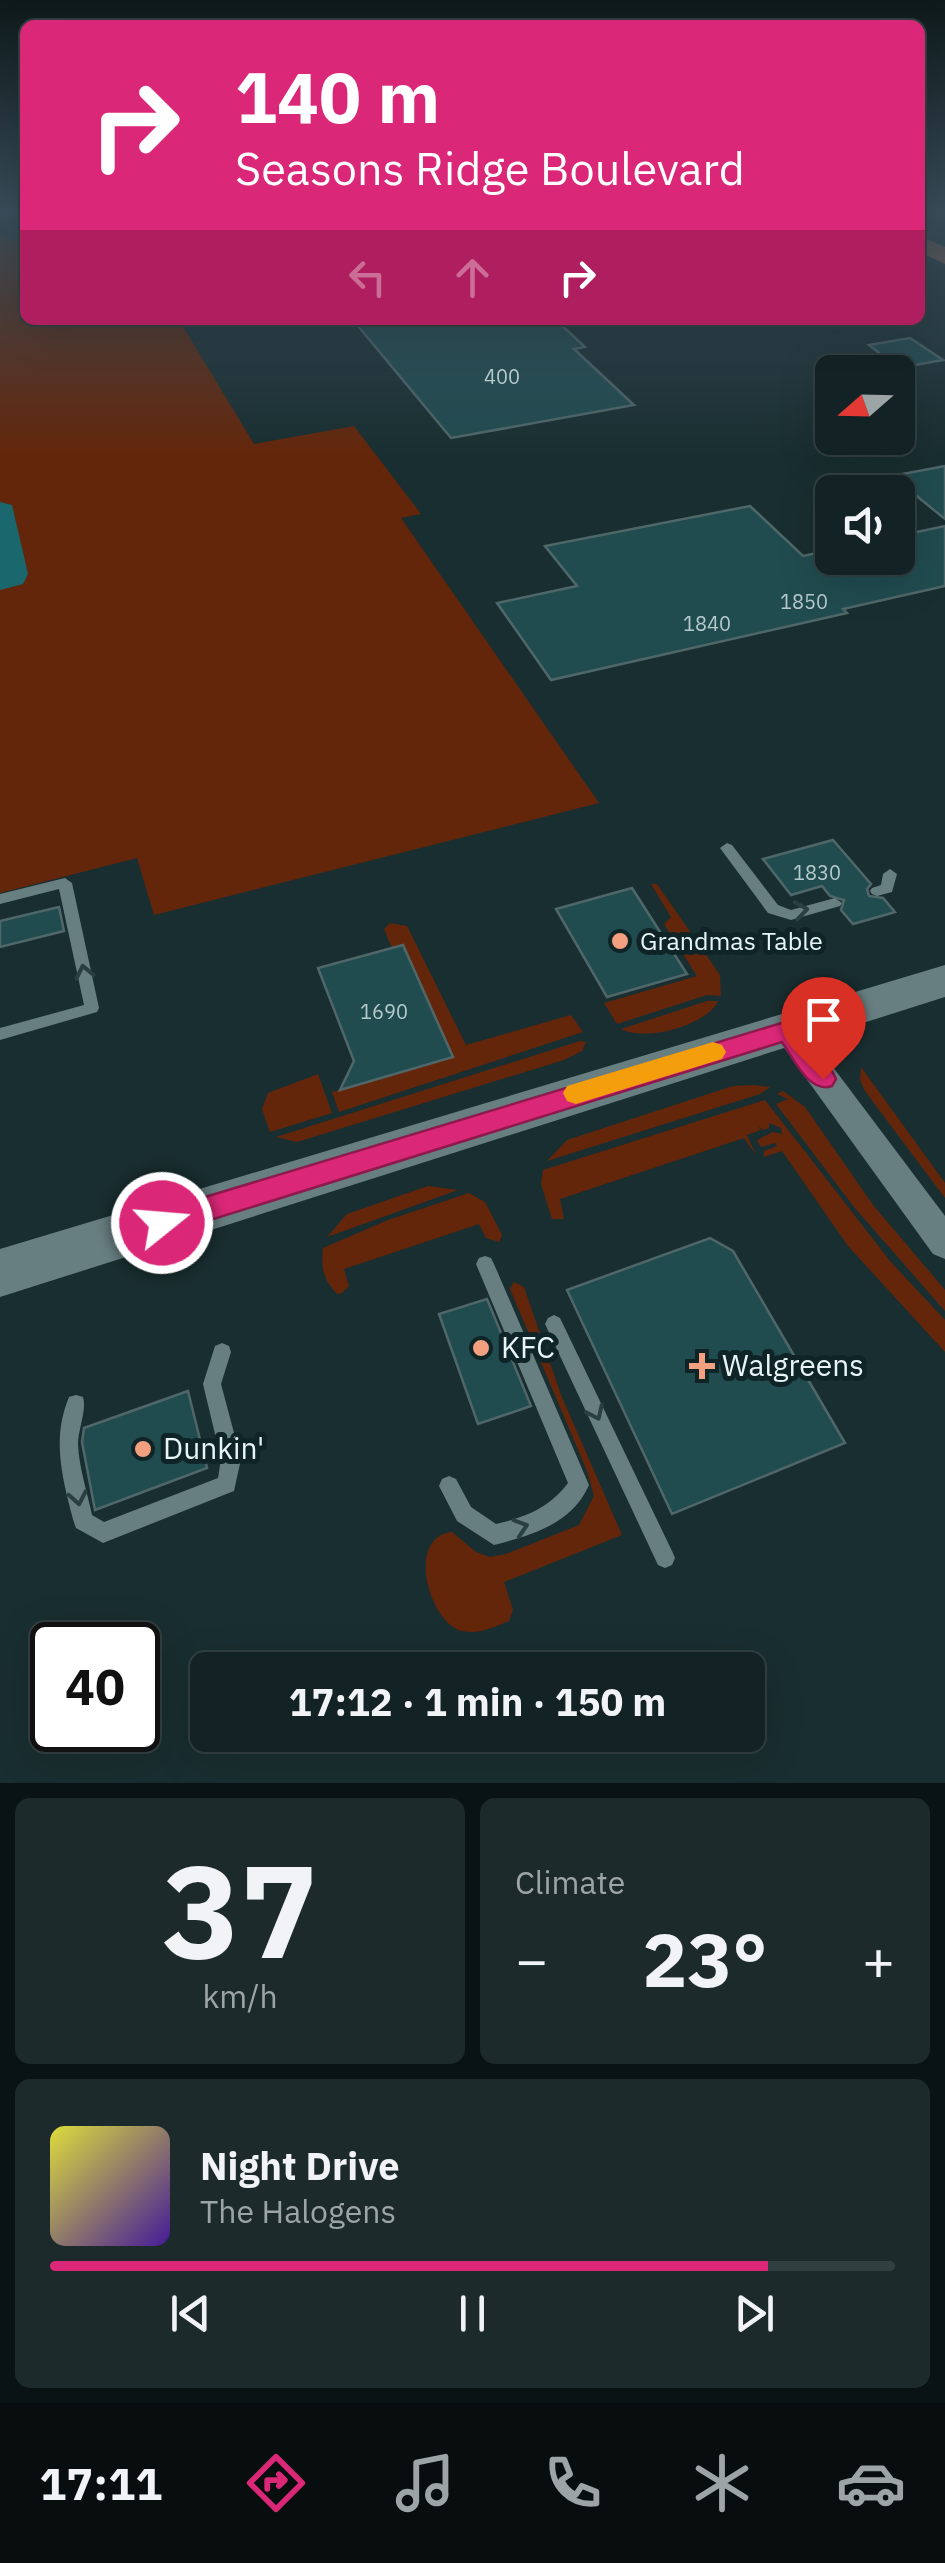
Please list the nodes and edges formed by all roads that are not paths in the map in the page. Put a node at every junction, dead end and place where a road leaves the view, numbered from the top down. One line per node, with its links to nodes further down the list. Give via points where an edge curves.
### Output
1 (727, 848): 5 (lane, one-way to 5, via 773,909 791,915)
2 (890, 874): 3 (lane, via 888,889)
3 (878, 891)
4 (0, 900): 8 (lane, one-way to 4, via 92,1008 66,883)
5 (836, 903)
6 (945, 981): 7 (street)
7 (788, 1030): 9 (street); 11 (street)
8 (0, 1034)
9 (945, 1243)
10 (485, 1264): 15 (lane, one-way to 10, via 464,1514 494,1535 531,1526 563,1508 579,1486)
11 (0, 1273)
12 (554, 1324): 16 (lane, one-way to 16)
13 (222, 1352): 14 (lane, one-way to 13, via 67,1441 83,1521 103,1533 144,1520 227,1484 232,1459 212,1384)
14 (76, 1404)
15 (449, 1486)
16 (665, 1558)

